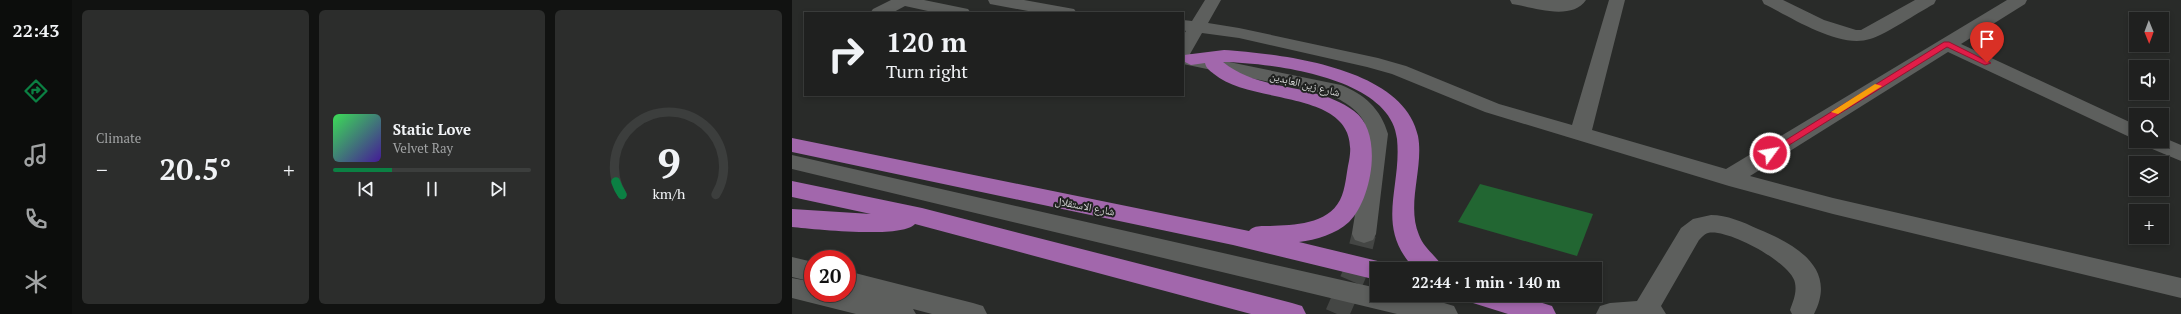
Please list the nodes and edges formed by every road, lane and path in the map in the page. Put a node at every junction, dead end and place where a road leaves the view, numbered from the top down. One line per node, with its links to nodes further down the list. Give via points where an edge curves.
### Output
1 (900, 0): 10 (street); 11 (street)
2 (996, 0): 12 (street)
3 (1213, 0): 13 (street)
4 (1518, 0): 5 (street, via 1559,6)
5 (1578, 0)
6 (1617, 0): 18 (street)
7 (1770, 0): 8 (street, via 1842,34 1855,37 1865,35)
8 (1928, 0)
9 (2019, 0): 14 (street)
10 (881, 12)
11 (957, 12)
12 (1062, 12)
13 (1190, 25): 15 (street); 18 (street, via 1239,33 1385,66 1492,108)
14 (1947, 44): 17 (street); 24 (street)
15 (1186, 56): 16 (street, شارع زين العابدين); 30 (highway, via 1233,57 1312,70 1360,84 1385,99 1402,120 1406,132 1408,160 1402,220 1404,231 1414,251)
16 (1214, 64): 28 (street, شارع زين العابدين, via 1334,90 1348,95 1368,112 1377,134); 29 (highway, via 1224,74 1241,82 1330,105 1340,110 1355,124 1361,142 1353,200 1336,219 1309,232)
17 (2129, 130)
18 (1580, 134): 24 (street)
19 (792, 146): 29 (highway, شارع الاستقلال)
20 (2168, 148): 21 (street)
21 (2181, 154)
22 (792, 162): 46 (street)
23 (792, 171): 45 (street)
24 (1728, 178): 36 (street, via 1833,206)
25 (792, 188): 27 (highway)
26 (792, 218): 27 (highway, via 863,224)
27 (922, 218): 44 (highway)
28 (1364, 234)
29 (1234, 236): 32 (highway, شارع الاستقلال)
30 (1425, 262)
31 (792, 267): 33 (street)
32 (1370, 268)
33 (804, 270)
34 (856, 282): 43 (street)
35 (792, 288): 37 (street)
36 (2181, 288)
37 (804, 291)
38 (851, 302): 42 (street)
39 (1504, 302): 47 (highway)
40 (1803, 310): 41 (street, via 1808,302 1808,282 1804,272 1789,255 1767,242 1732,228 1710,224 1698,227 1690,234)
41 (1648, 313): 48 (street, via 1631,311)
42 (902, 314)
43 (973, 314)
44 (1292, 314)
45 (1406, 314)
46 (1444, 314)
47 (1542, 314)
48 (1610, 314)

